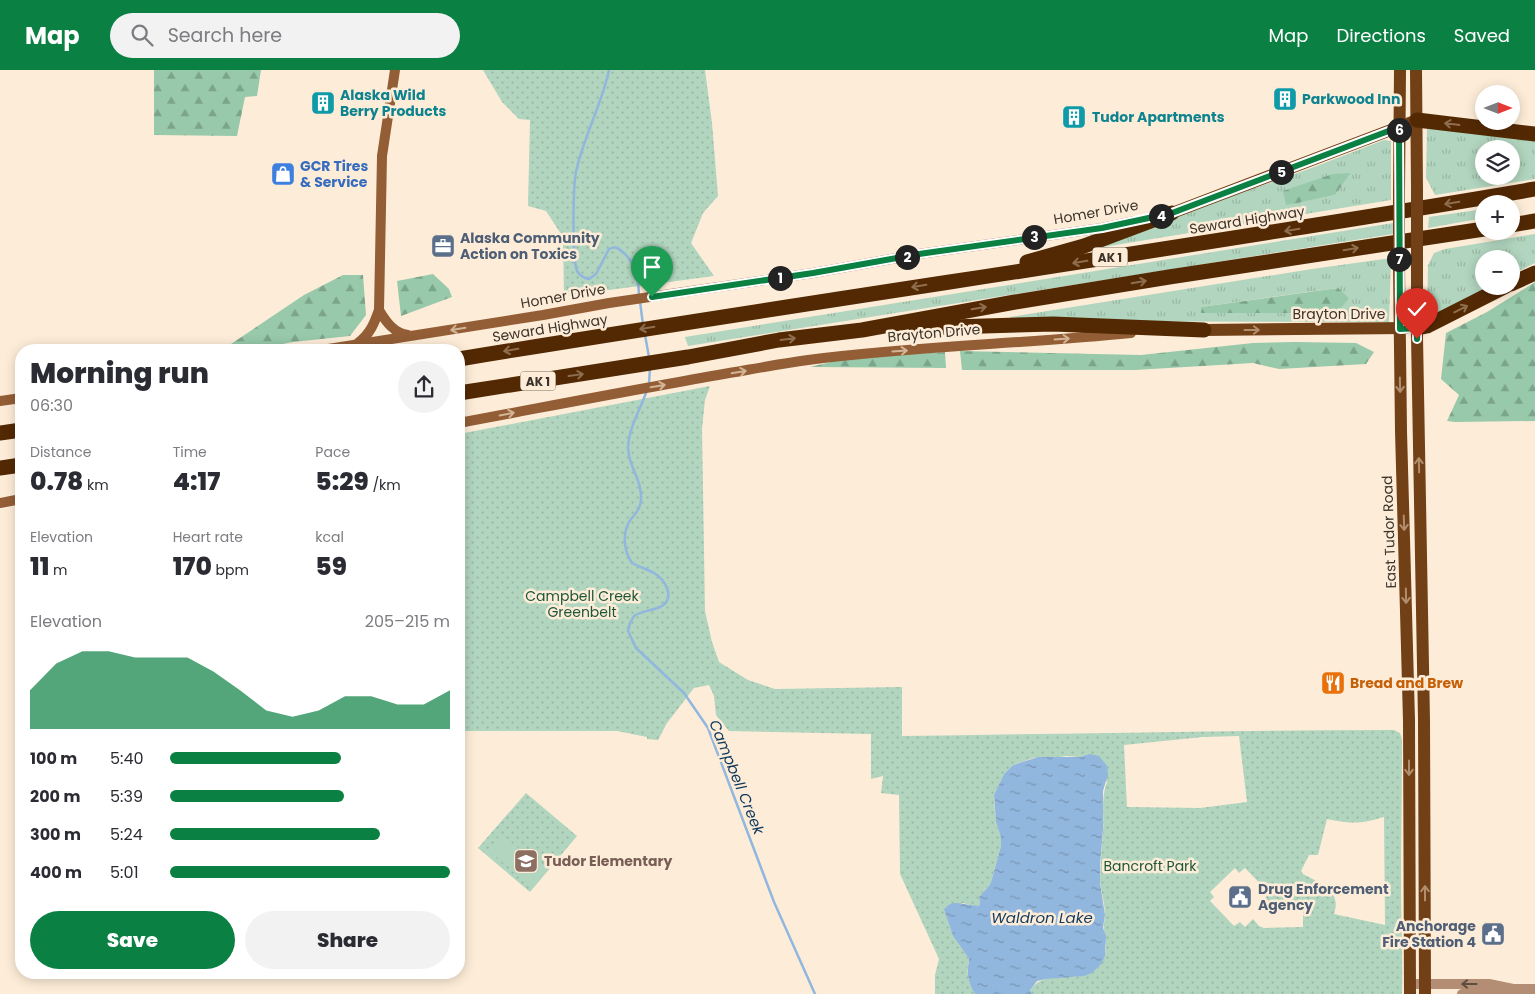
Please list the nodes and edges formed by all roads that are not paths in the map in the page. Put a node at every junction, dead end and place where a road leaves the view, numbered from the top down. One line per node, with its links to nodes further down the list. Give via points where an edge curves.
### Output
1 (395, 70): 16 (main road, via 382,156)
2 (1400, 70): 5 (main road, East Tudor Road)
3 (1416, 70): 4 (main road)
4 (1417, 120): 5 (main road, Homer Drive); 6 (highway, one-way to 4); 17 (main road, bridge)
5 (1399, 127): 8 (main road, Homer Drive); 18 (main road, East Tudor Road, bridge)
6 (1535, 134)
7 (1535, 189): 13 (highway, Seward Highway / AK 1, one-way to 13)
8 (1172, 213): 13 (highway, via 1084,246); 21 (main road, Homer Drive, one-way to 21, via 1102,228 919,254)
9 (1535, 221): 10 (highway)
10 (1520, 224)
11 (1475, 230): 19 (highway, AK 1, one-way to 11, via 1092,289)
12 (1535, 273): 14 (highway)
13 (965, 280): 24 (highway, Seward Highway / AK 1, one-way to 24)
14 (1520, 280)
15 (1488, 295): 17 (highway, one-way to 15)
16 (380, 310): 21 (main road, via 394,330); 22 (main road, via 367,335)
17 (1417, 328): 18 (main road, Brayton Drive); 36 (main road, one-way to 17)
18 (1400, 329): 20 (main road, Brayton Drive, one-way to 18); 35 (main road, East Tudor Road, one-way to 35, via 1409,720)
19 (862, 330): 20 (highway, via 1053,324); 25 (highway, AK 1, one-way to 19, via 779,340)
20 (1204, 330): 28 (main road, Brayton Drive, one-way to 20, via 624,391 807,360 987,343)
21 (414, 336): 23 (main road, Homer Drive)
22 (356, 344)
23 (362, 344)
24 (465, 358)
25 (465, 392)
26 (15, 399): 27 (main road)
27 (0, 402)
28 (465, 423)
29 (15, 431): 30 (highway)
30 (0, 433)
31 (15, 466): 32 (highway)
32 (0, 468)
33 (15, 500): 34 (main road)
34 (0, 503)
35 (1410, 989): 36 (street)
36 (1425, 989): 37 (street, one-way to 36, via 1489,984)
37 (1513, 989): 38 (street); 39 (street, via 1492,994)
38 (1535, 989)
39 (1462, 994)

